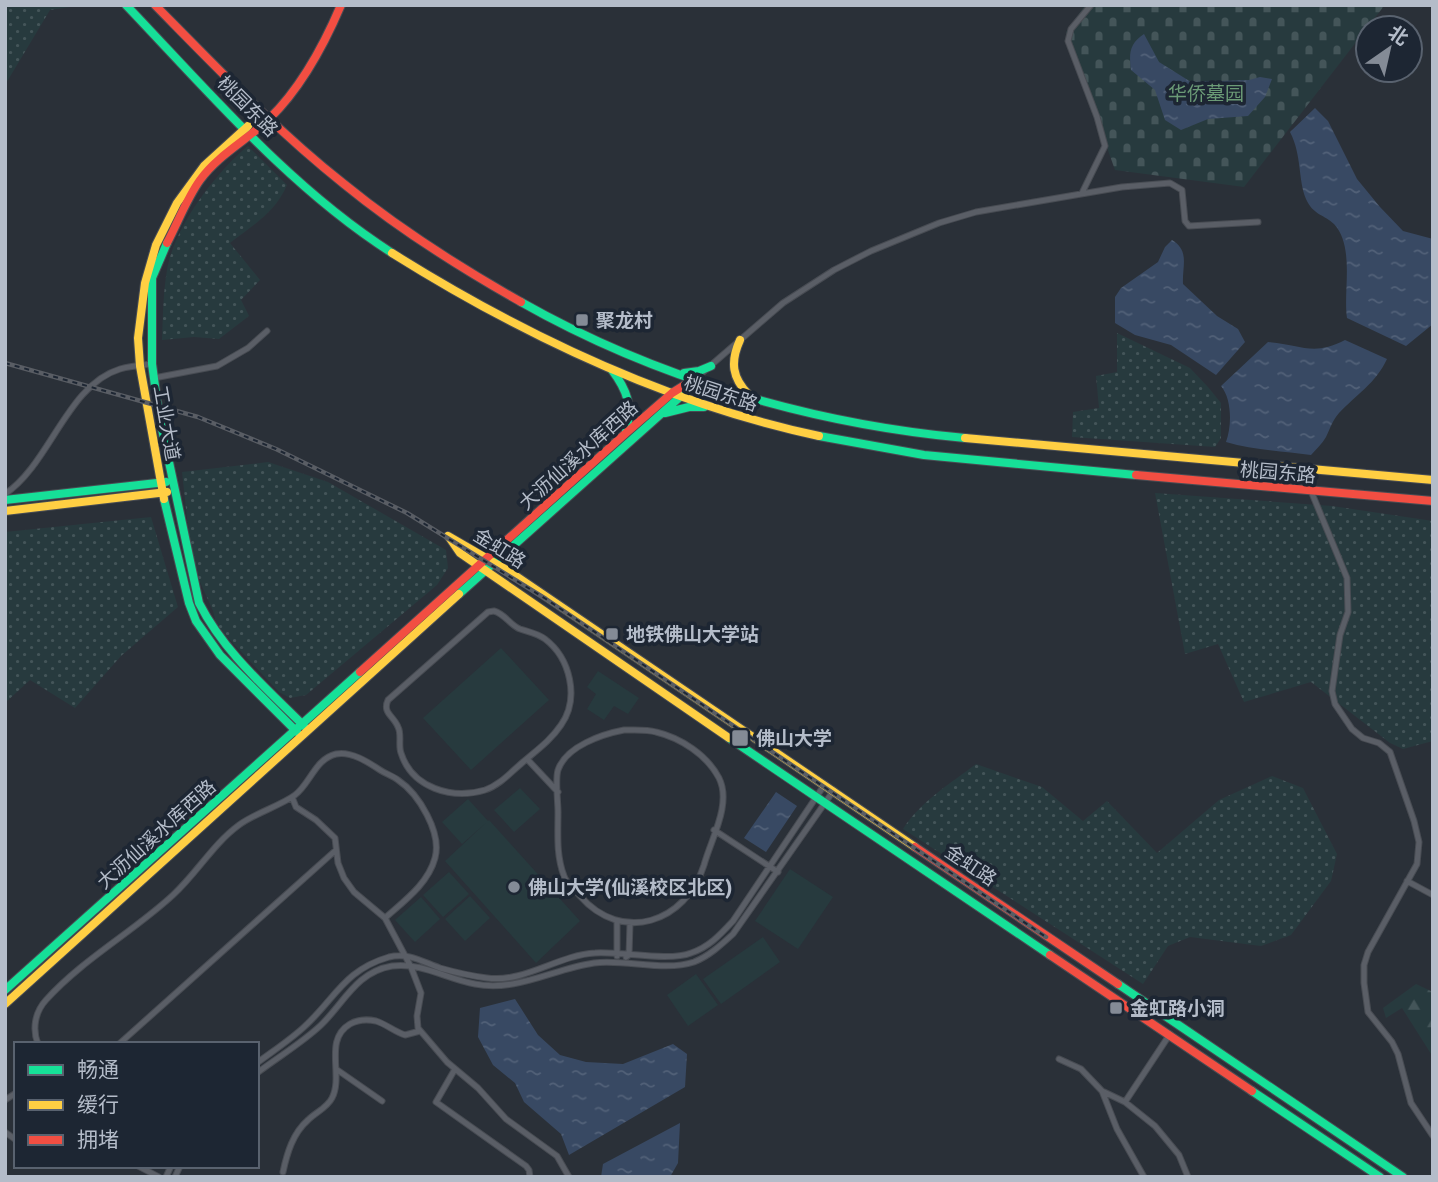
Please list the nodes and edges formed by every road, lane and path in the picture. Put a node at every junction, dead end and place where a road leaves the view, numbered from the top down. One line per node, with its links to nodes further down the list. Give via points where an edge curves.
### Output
1 (126, 5): 6 (street, 桃园东路)
2 (155, 5): 5 (street, 桃园东路)
3 (341, 5): 5 (street, 工业大道, via 327,39)
4 (1091, 5): 7 (street, via 1071,29 1068,41 1105,146)
5 (268, 119): 6 (street, 工业大道); 15 (street, 桃园东路, via 372,207 451,262 574,330)
6 (249, 130): 11 (street, 工业大道, via 200,180 152,278); 12 (street, 工业大道, via 204,166 177,203 156,245 145,283 138,338); 14 (street, 桃园东路, via 357,228 441,283)
7 (1082, 193): 8 (street, 大沥仙溪水库西路, via 1170,183 1182,190 1189,226); 10 (street, 大沥仙溪水库西路, via 976,212 905,236 824,277 783,303)
8 (1258, 222)
9 (267, 331): 16 (street, via 217,366)
10 (740, 340): 13 (street, 大沥仙溪水库西路); 19 (street, via 731,364 733,376)
11 (152, 364): 12 (street); 16 (street, 工业大道)
12 (141, 366): 25 (street, 工业大道); 29 (street, via 118,369 87,390 28,474)
13 (711, 366): 15 (street, via 686,373); 17 (street, 大沥仙溪水库西路)
14 (612, 370): 18 (street, 桃园东路); 22 (street, via 629,398 631,415)
15 (673, 371): 17 (street, 桃园东路)
16 (154, 378): 24 (street, 工业大道)
17 (695, 379): 18 (street, 大沥仙溪水库西路); 19 (street, 桃园东路)
18 (676, 395): 20 (street, 桃园东路); 21 (street); 22 (street, 大沥仙溪水库西路)
19 (751, 397): 23 (street, 桃园东路, via 850,422 932,435)
20 (709, 407): 21 (street, via 689,407); 26 (street, 桃园东路, via 846,442 929,455)
21 (659, 416): 33 (street)
22 (625, 433): 33 (street, 大沥仙溪水库西路)
23 (1433, 480)
24 (172, 482): 25 (street); 27 (street, 工业大道)
25 (162, 483): 28 (street, 工业大道); 30 (street)
26 (1311, 491): 31 (street, 桃园东路); 55 (street, via 1347,578 1348,611 1332,691 1335,704 1352,729 1390,752 1419,842 1417,864)
27 (174, 492): 28 (street); 41 (street, 工业大道, via 194,586 207,620)
28 (163, 493): 32 (street); 41 (street, 工业大道, via 196,621 220,655)
29 (5, 494)
30 (5, 500)
31 (1433, 501)
32 (5, 511)
33 (506, 545): 34 (street); 36 (street, 大沥仙溪水库西路); 37 (street); 39 (street)
34 (471, 548): 35 (street, 金虹路, via 448,536); 36 (street, 金虹路)
35 (460, 553): 38 (street, 金虹路); 40 (street)
36 (487, 556): 37 (street, 金虹路); 38 (street, 大沥仙溪水库西路)
37 (495, 562): 38 (street); 39 (street, 金虹路)
38 (483, 566): 40 (street, 大沥仙溪水库西路); 41 (street); 49 (street, 金虹路)
39 (510, 572): 45 (street, 金虹路)
40 (461, 580): 41 (street, 大沥仙溪水库西路)
41 (302, 730): 65 (street, 大沥仙溪水库西路); 66 (street)
42 (527, 758): 43 (street, via 496,785 469,793 438,790); 43 (street, via 564,722 572,689 553,646 494,611 388,700 386,712 399,727 400,750); 47 (street)
43 (410, 770): 44 (street)
44 (400, 781): 48 (street, via 368,762 336,754 324,759); 57 (street, via 429,817 436,834 436,855 429,875)
45 (825, 784): 46 (street, 金虹路); 49 (street)
46 (834, 790): 50 (street); 89 (street, 金虹路)
47 (558, 792): 51 (street, via 558,770 584,743 624,730 654,731 689,746 719,778 725,795); 58 (street, via 557,849 564,878 588,905)
48 (292, 796): 52 (street, via 296,807 335,838); 70 (street, via 222,838 174,894 44,1001 36,1017)
49 (816, 797): 50 (street, 金虹路); 53 (street)
50 (825, 803): 54 (street); 69 (street, 金虹路)
51 (714, 830): 53 (street); 59 (street, via 688,896 671,913)
52 (336, 850): 57 (street, via 344,878 354,892); 71 (street)
53 (769, 866): 54 (street); 61 (street, via 715,941 689,954)
54 (778, 872): 63 (street, via 717,949 693,962 657,966)
55 (1407, 881): 56 (street); 80 (street, via 1368,952 1364,983 1368,1012 1392,1042 1412,1103)
56 (1433, 895)
57 (385, 918): 62 (street)
58 (617, 922): 59 (street); 60 (street)
59 (630, 923): 61 (street)
60 (615, 954): 61 (street); 62 (street, via 594,953 507,978 488,978); 63 (street)
61 (629, 955): 63 (street)
62 (405, 957): 64 (street); 73 (street, via 391,957 360,970 342,983 302,1029)
63 (621, 961): 64 (street, via 592,963 511,985 475,984)
64 (411, 967): 68 (street, via 421,993); 76 (street, via 373,972 354,985 321,1025)
65 (7, 985): 66 (street)
66 (17, 993): 67 (street)
67 (5, 1004)
68 (420, 1031): 74 (street, via 405,1035 368,1020 351,1024 336,1040); 75 (street)
69 (1170, 1034): 79 (street); 88 (street, 金虹路)
70 (37, 1042)
71 (121, 1042)
72 (1059, 1059): 77 (street, via 1081,1069)
73 (259, 1061)
74 (336, 1069): 78 (street); 82 (street, via 331,1100 294,1138)
75 (455, 1069): 84 (street, via 436,1102 526,1166); 85 (street, via 506,1119 557,1156)
76 (259, 1072)
77 (1102, 1091): 79 (street); 86 (street)
78 (382, 1101)
79 (1125, 1102): 87 (street, via 1155,1126 1179,1155)
80 (1433, 1136)
81 (142, 1168): 83 (street)
82 (283, 1172)
83 (159, 1177)
84 (530, 1177)
85 (569, 1177)
86 (1144, 1177)
87 (1188, 1177)
88 (1380, 1177)
89 (1403, 1177)

